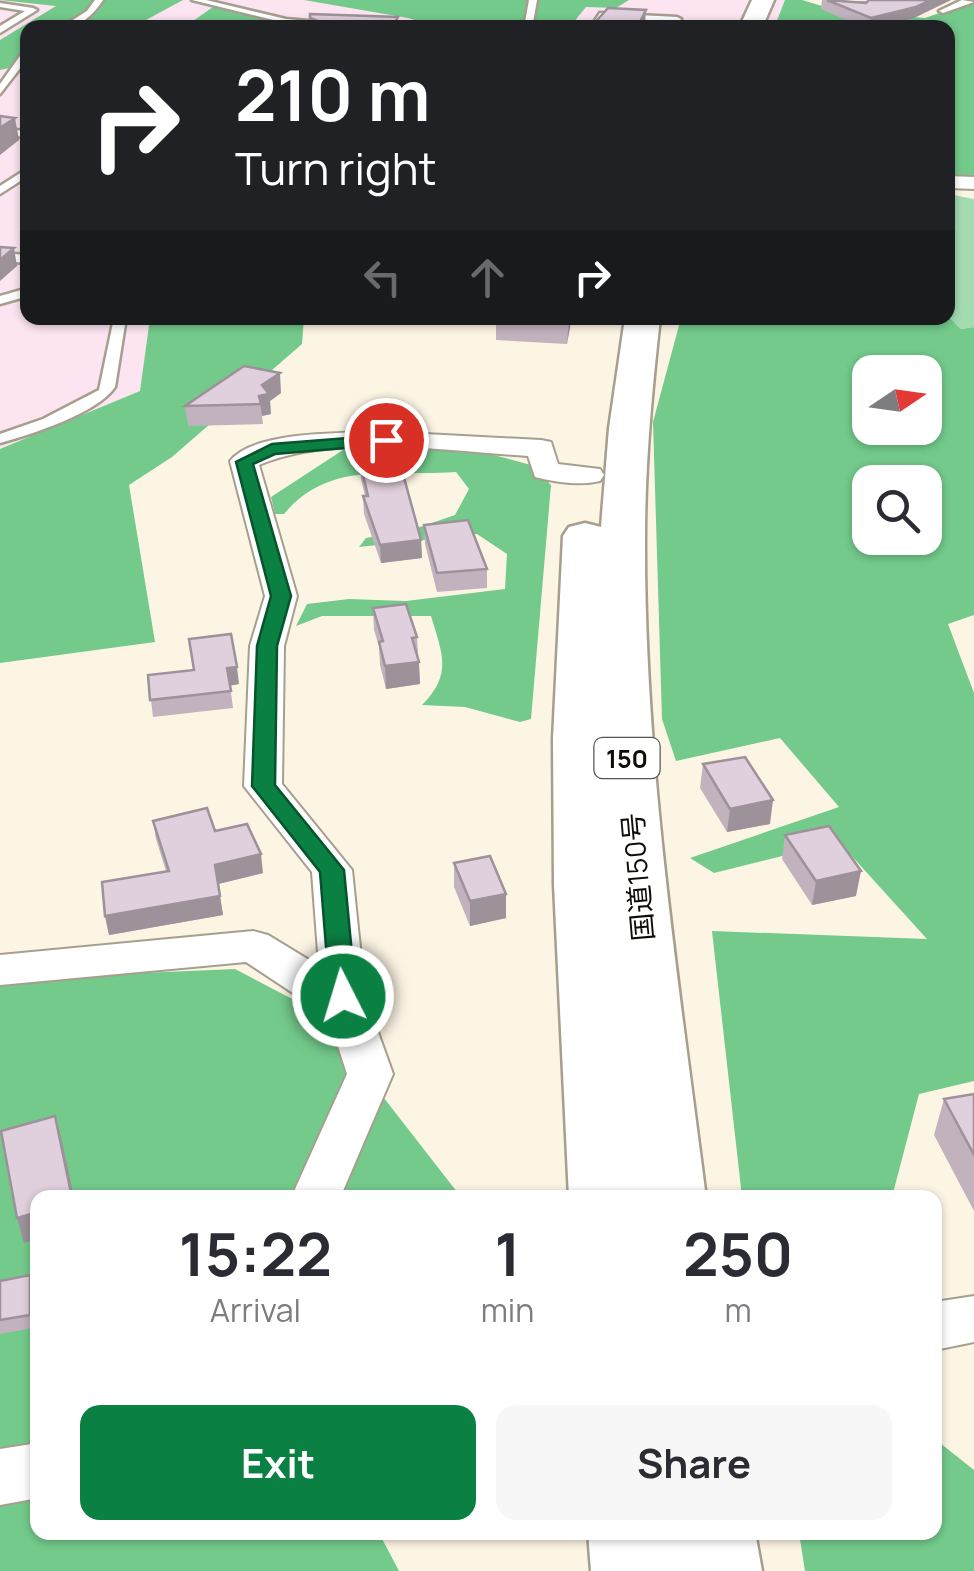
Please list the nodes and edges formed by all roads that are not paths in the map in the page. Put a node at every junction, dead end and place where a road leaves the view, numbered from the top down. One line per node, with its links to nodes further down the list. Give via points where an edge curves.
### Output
1 (98, 0): 6 (lane)
2 (196, 0): 7 (lane)
3 (966, 0): 5 (lane, via 971,1)
4 (0, 5): 10 (lane, via 33,10)
5 (943, 11)
6 (77, 20)
7 (282, 20)
8 (600, 20): 9 (lane)
9 (676, 20)
10 (0, 30)
11 (20, 62): 12 (lane)
12 (0, 91)
13 (20, 177): 15 (lane)
14 (0, 178): 15 (lane)
15 (16, 179): 16 (lane)
16 (0, 191)
17 (119, 325): 20 (lane, via 104,393)
18 (615, 325): 21 (highway, 国道150号 / 150)
19 (641, 325): 26 (highway, 国道150号 / 150, via 620,513 622,676)
20 (0, 439)
21 (590, 475): 23 (street, via 545,471 540,448 386,440 272,449 244,462 281,596 267,646 263,786 332,870); 25 (highway, 国道150号 / 150, via 580,739)
22 (0, 970): 23 (street, via 253,946 311,984)
23 (343, 996): 24 (street, via 370,1074)
24 (319, 1190)
25 (604, 1190)
26 (669, 1190)
27 (974, 1319): 28 (street)
28 (942, 1325)
29 (30, 1471): 30 (street)
30 (0, 1477)
31 (632, 1540): 33 (highway)
32 (713, 1540): 34 (highway)
33 (635, 1571)
34 (718, 1571)

